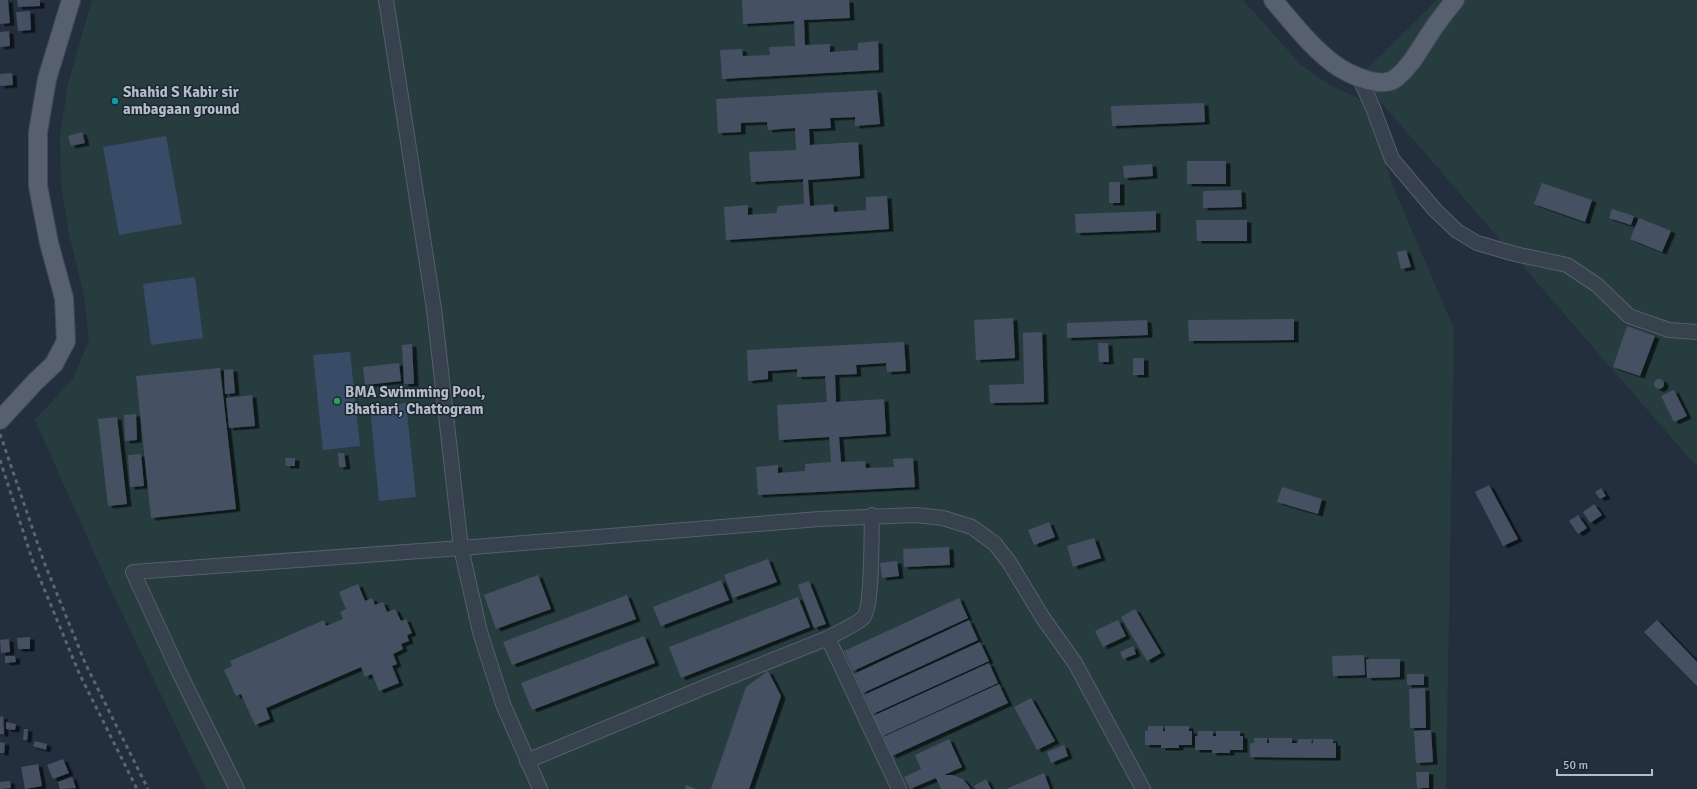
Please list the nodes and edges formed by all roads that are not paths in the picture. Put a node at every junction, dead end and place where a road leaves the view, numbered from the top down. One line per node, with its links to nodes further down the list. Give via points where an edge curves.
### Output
1 (71, 0): 7 (main road, via 47,79 38,132 38,186 49,243 64,298 66,341 54,364)
2 (386, 0): 9 (lane, via 434,309)
3 (1273, 0): 5 (main road, via 1334,64)
4 (1455, 0): 5 (main road, via 1430,32 1416,57 1395,79 1380,83)
5 (1359, 77): 6 (lane, via 1392,159 1435,210 1457,231 1477,243 1568,265 1597,285 1629,316 1669,330)
6 (1697, 332)
7 (0, 420)
8 (872, 515): 9 (lane); 10 (lane, via 868,611 863,618); 15 (lane, via 943,518 972,527 995,544 1075,663)
9 (461, 548): 11 (lane, via 480,632); 12 (lane, via 133,572)
10 (828, 638): 11 (lane); 14 (lane)
11 (527, 762): 13 (lane)
12 (237, 789)
13 (540, 789)
14 (899, 789)
15 (1143, 789)

